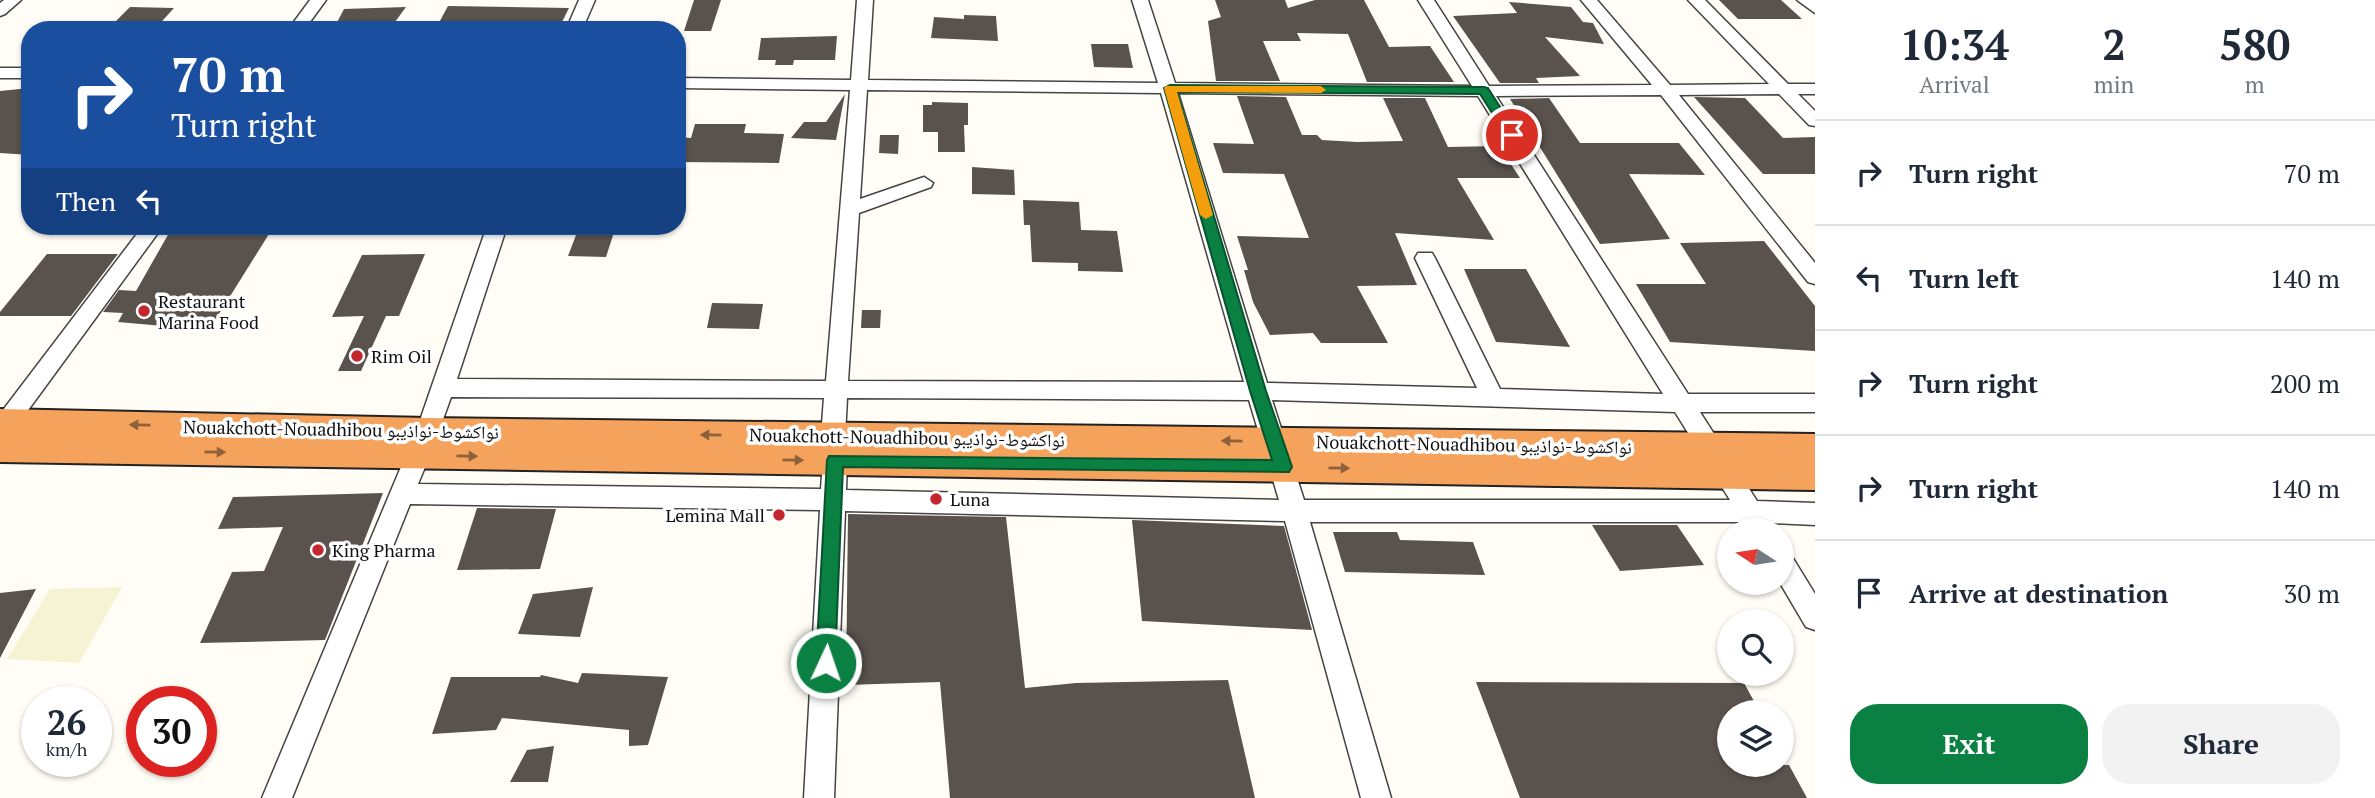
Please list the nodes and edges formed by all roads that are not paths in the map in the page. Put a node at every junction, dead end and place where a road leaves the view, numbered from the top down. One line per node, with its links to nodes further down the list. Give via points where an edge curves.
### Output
1 (13, 0): 11 (street)
2 (318, 0): 12 (street)
3 (587, 0): 13 (street)
4 (865, 0): 17 (street)
5 (1140, 0): 18 (street)
6 (1426, 0): 22 (street)
7 (1589, 0): 19 (street)
8 (1696, 0): 20 (street)
9 (1805, 0): 10 (street)
10 (1815, 8)
11 (0, 11)
12 (303, 21)
13 (578, 21)
14 (0, 73): 15 (street)
15 (21, 73)
16 (686, 83): 17 (street)
17 (860, 84): 18 (street); 25 (street)
18 (1170, 88): 22 (street); 31 (street)
19 (1664, 88): 20 (street); 22 (street); 29 (street)
20 (1783, 88): 21 (street); 23 (street)
21 (1815, 89)
22 (1484, 91): 34 (street)
23 (1815, 121)
24 (924, 183): 25 (street)
25 (850, 209): 32 (street)
26 (146, 235): 36 (street)
27 (494, 235): 30 (street)
28 (1425, 258): 33 (street)
29 (1815, 277)
30 (441, 388): 32 (street); 37 (street)
31 (1258, 391): 32 (street); 33 (street); 40 (street)
32 (836, 392): 38 (street)
33 (1492, 396): 34 (street)
34 (1680, 403): 35 (street); 41 (street)
35 (1815, 403)
36 (2, 431): 37 (highway, Nouakchott-Nouadhibou نواكشوط-نواذيبو)
37 (423, 443): 38 (highway, Nouakchott-Nouadhibou نواكشوط-نواذيبو); 43 (street)
38 (834, 448): 40 (highway, Nouakchott-Nouadhibou نواكشوط-نواذيبو); 44 (street)
39 (1815, 448): 41 (highway, Nouakchott-Nouadhibou نواكشوط-نواذيبو)
40 (1279, 454): 41 (highway, Nouakchott-Nouadhibou نواكشوط-نواذيبو); 45 (street)
41 (1718, 461): 42 (highway, Nouakchott-Nouadhibou نواكشوط-نواذيبو); 47 (street)
42 (1815, 475)
43 (402, 494): 44 (street); 52 (street)
44 (834, 500): 45 (street); 53 (street)
45 (1295, 511): 49 (street); 54 (street)
46 (1815, 514): 48 (street)
47 (1754, 518)
48 (1781, 518)
49 (1717, 520)
50 (1794, 583): 51 (street)
51 (1815, 618)
52 (277, 798)
53 (819, 798)
54 (1376, 798)

